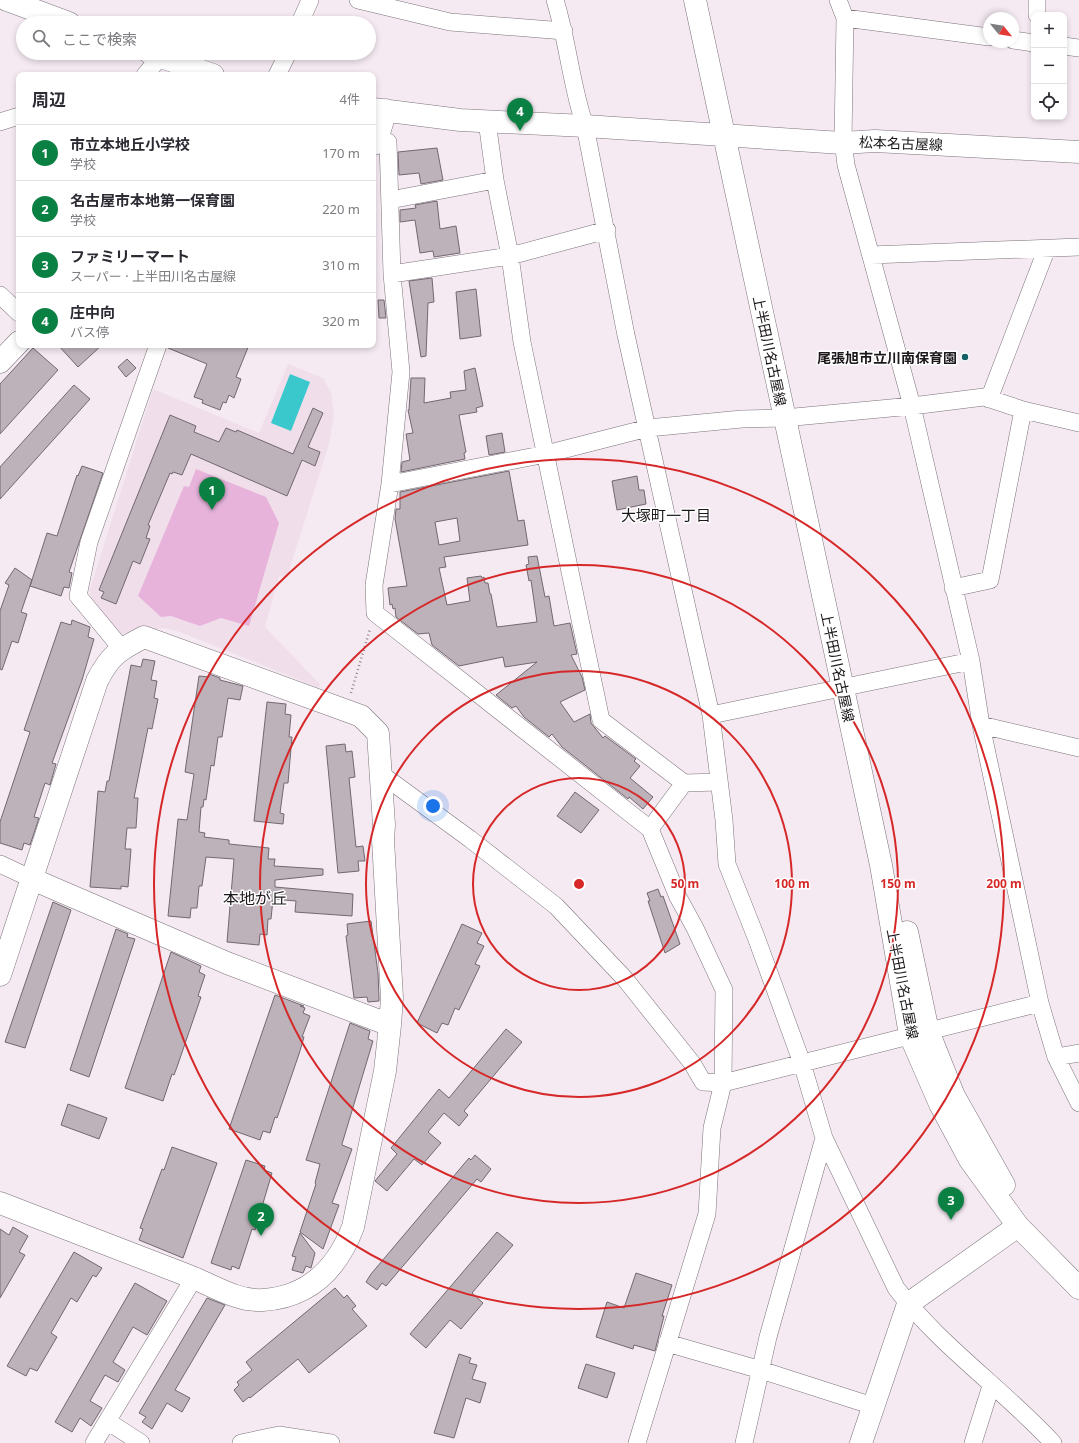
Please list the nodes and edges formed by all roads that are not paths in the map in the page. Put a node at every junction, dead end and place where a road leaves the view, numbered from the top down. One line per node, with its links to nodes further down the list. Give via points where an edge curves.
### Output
1 (7, 0): 10 (street)
2 (310, 0): 11 (street)
3 (358, 0): 13 (street, via 450,22)
4 (555, 0): 13 (street)
5 (695, 0): 31 (street, 上半田川名古屋線)
6 (707, 0): 31 (street, 上半田川名古屋線)
7 (838, 0): 12 (street)
8 (1037, 0): 9 (street)
9 (1037, 12)
10 (50, 16)
11 (303, 16)
12 (845, 18): 14 (street); 32 (street)
13 (564, 31): 29 (street, via 577,103)
14 (983, 36)
15 (1019, 41): 16 (street)
16 (1031, 43)
17 (1067, 46): 18 (street)
18 (1079, 48)
19 (152, 60): 22 (street)
20 (170, 60): 23 (street)
21 (284, 60): 24 (street)
22 (146, 72)
23 (204, 72)
24 (278, 72)
25 (379, 110): 27 (street, 松本名古屋線); 30 (street)
26 (16, 117): 28 (street)
27 (487, 121): 29 (street, 松本名古屋線); 35 (street)
28 (0, 122)
29 (585, 126): 31 (street, 松本名古屋線); 37 (street)
30 (376, 130)
31 (730, 134): 32 (street, 松本名古屋線); 51 (street, 上半田川名古屋線)
32 (842, 141): 34 (street, 松本名古屋線); 40 (street, via 846,165)
33 (376, 144): 36 (street, via 388,142)
34 (1079, 152)
35 (496, 180): 36 (street); 41 (street)
36 (390, 200): 42 (street)
37 (607, 230): 41 (street); 53 (street, via 626,335)
38 (1079, 247): 39 (street)
39 (1047, 248): 40 (street); 48 (street)
40 (871, 255): 49 (street)
41 (510, 256): 42 (street); 54 (street, via 522,342)
42 (392, 274): 55 (street, via 401,372)
43 (0, 294): 44 (street)
44 (16, 310)
45 (16, 345): 47 (street)
46 (157, 348): 57 (street, via 89,542 78,596)
47 (0, 362)
48 (988, 398): 49 (street); 50 (street)
49 (912, 406): 51 (street); 56 (street)
50 (1023, 410): 52 (street); 56 (street, via 990,580)
51 (790, 417): 53 (street); 59 (street, 上半田川名古屋線)
52 (1079, 423)
53 (648, 428): 54 (street); 60 (street)
54 (546, 454): 55 (street); 65 (street, via 601,720)
55 (390, 484): 66 (street, via 374,585 375,613)
56 (953, 588): 58 (street)
57 (122, 649): 63 (street, via 144,637 361,716 378,733); 68 (street, via 106,664 97,681)
58 (971, 661): 59 (street); 61 (street)
59 (849, 687): 60 (street); 72 (street, 上半田川名古屋線, via 881,865)
60 (711, 715): 64 (street)
61 (981, 725): 62 (street); 70 (street)
62 (1079, 748)
63 (381, 774): 71 (street, via 392,998); 76 (street, via 556,906 625,980 692,1063 703,1082)
64 (719, 782): 65 (street); 75 (street, via 727,864)
65 (684, 783): 66 (street)
66 (650, 829): 76 (street, via 678,897 724,990)
67 (0, 864): 68 (street)
68 (32, 879): 69 (street); 71 (street, via 227,963)
69 (0, 975)
70 (1040, 1003): 72 (street); 74 (street)
71 (390, 1025): 82 (street, via 385,1071 353,1227 345,1248 328,1270 309,1287 284,1298 261,1301 236,1296)
72 (919, 1033): 75 (street); 80 (street, 上半田川名古屋線, via 940,1104 970,1160); 81 (street, 上半田川名古屋線, via 1001,1182 1065,1259)
73 (1079, 1053): 74 (street)
74 (1056, 1057): 77 (street)
75 (802, 1063): 76 (street); 78 (street)
76 (723, 1083): 85 (street, via 712,1128 708,1214)
77 (1079, 1102)
78 (824, 1138): 84 (street, via 896,1288); 86 (street)
79 (0, 1203): 82 (street)
80 (1018, 1226): 83 (street, 上半田川名古屋線); 84 (street)
81 (1079, 1271)
82 (194, 1278): 89 (street)
83 (1079, 1288)
84 (908, 1304): 87 (street); 88 (street)
85 (667, 1343): 86 (street); 94 (street)
86 (761, 1370): 88 (street); 95 (street)
87 (991, 1386): 97 (street); 98 (street)
88 (874, 1406): 96 (street)
89 (106, 1422): 90 (street); 91 (street)
90 (94, 1443)
91 (141, 1443)
92 (241, 1443): 93 (street, via 279,1435)
93 (331, 1443)
94 (636, 1443)
95 (744, 1443)
96 (861, 1443)
97 (973, 1443)
98 (1053, 1443)

